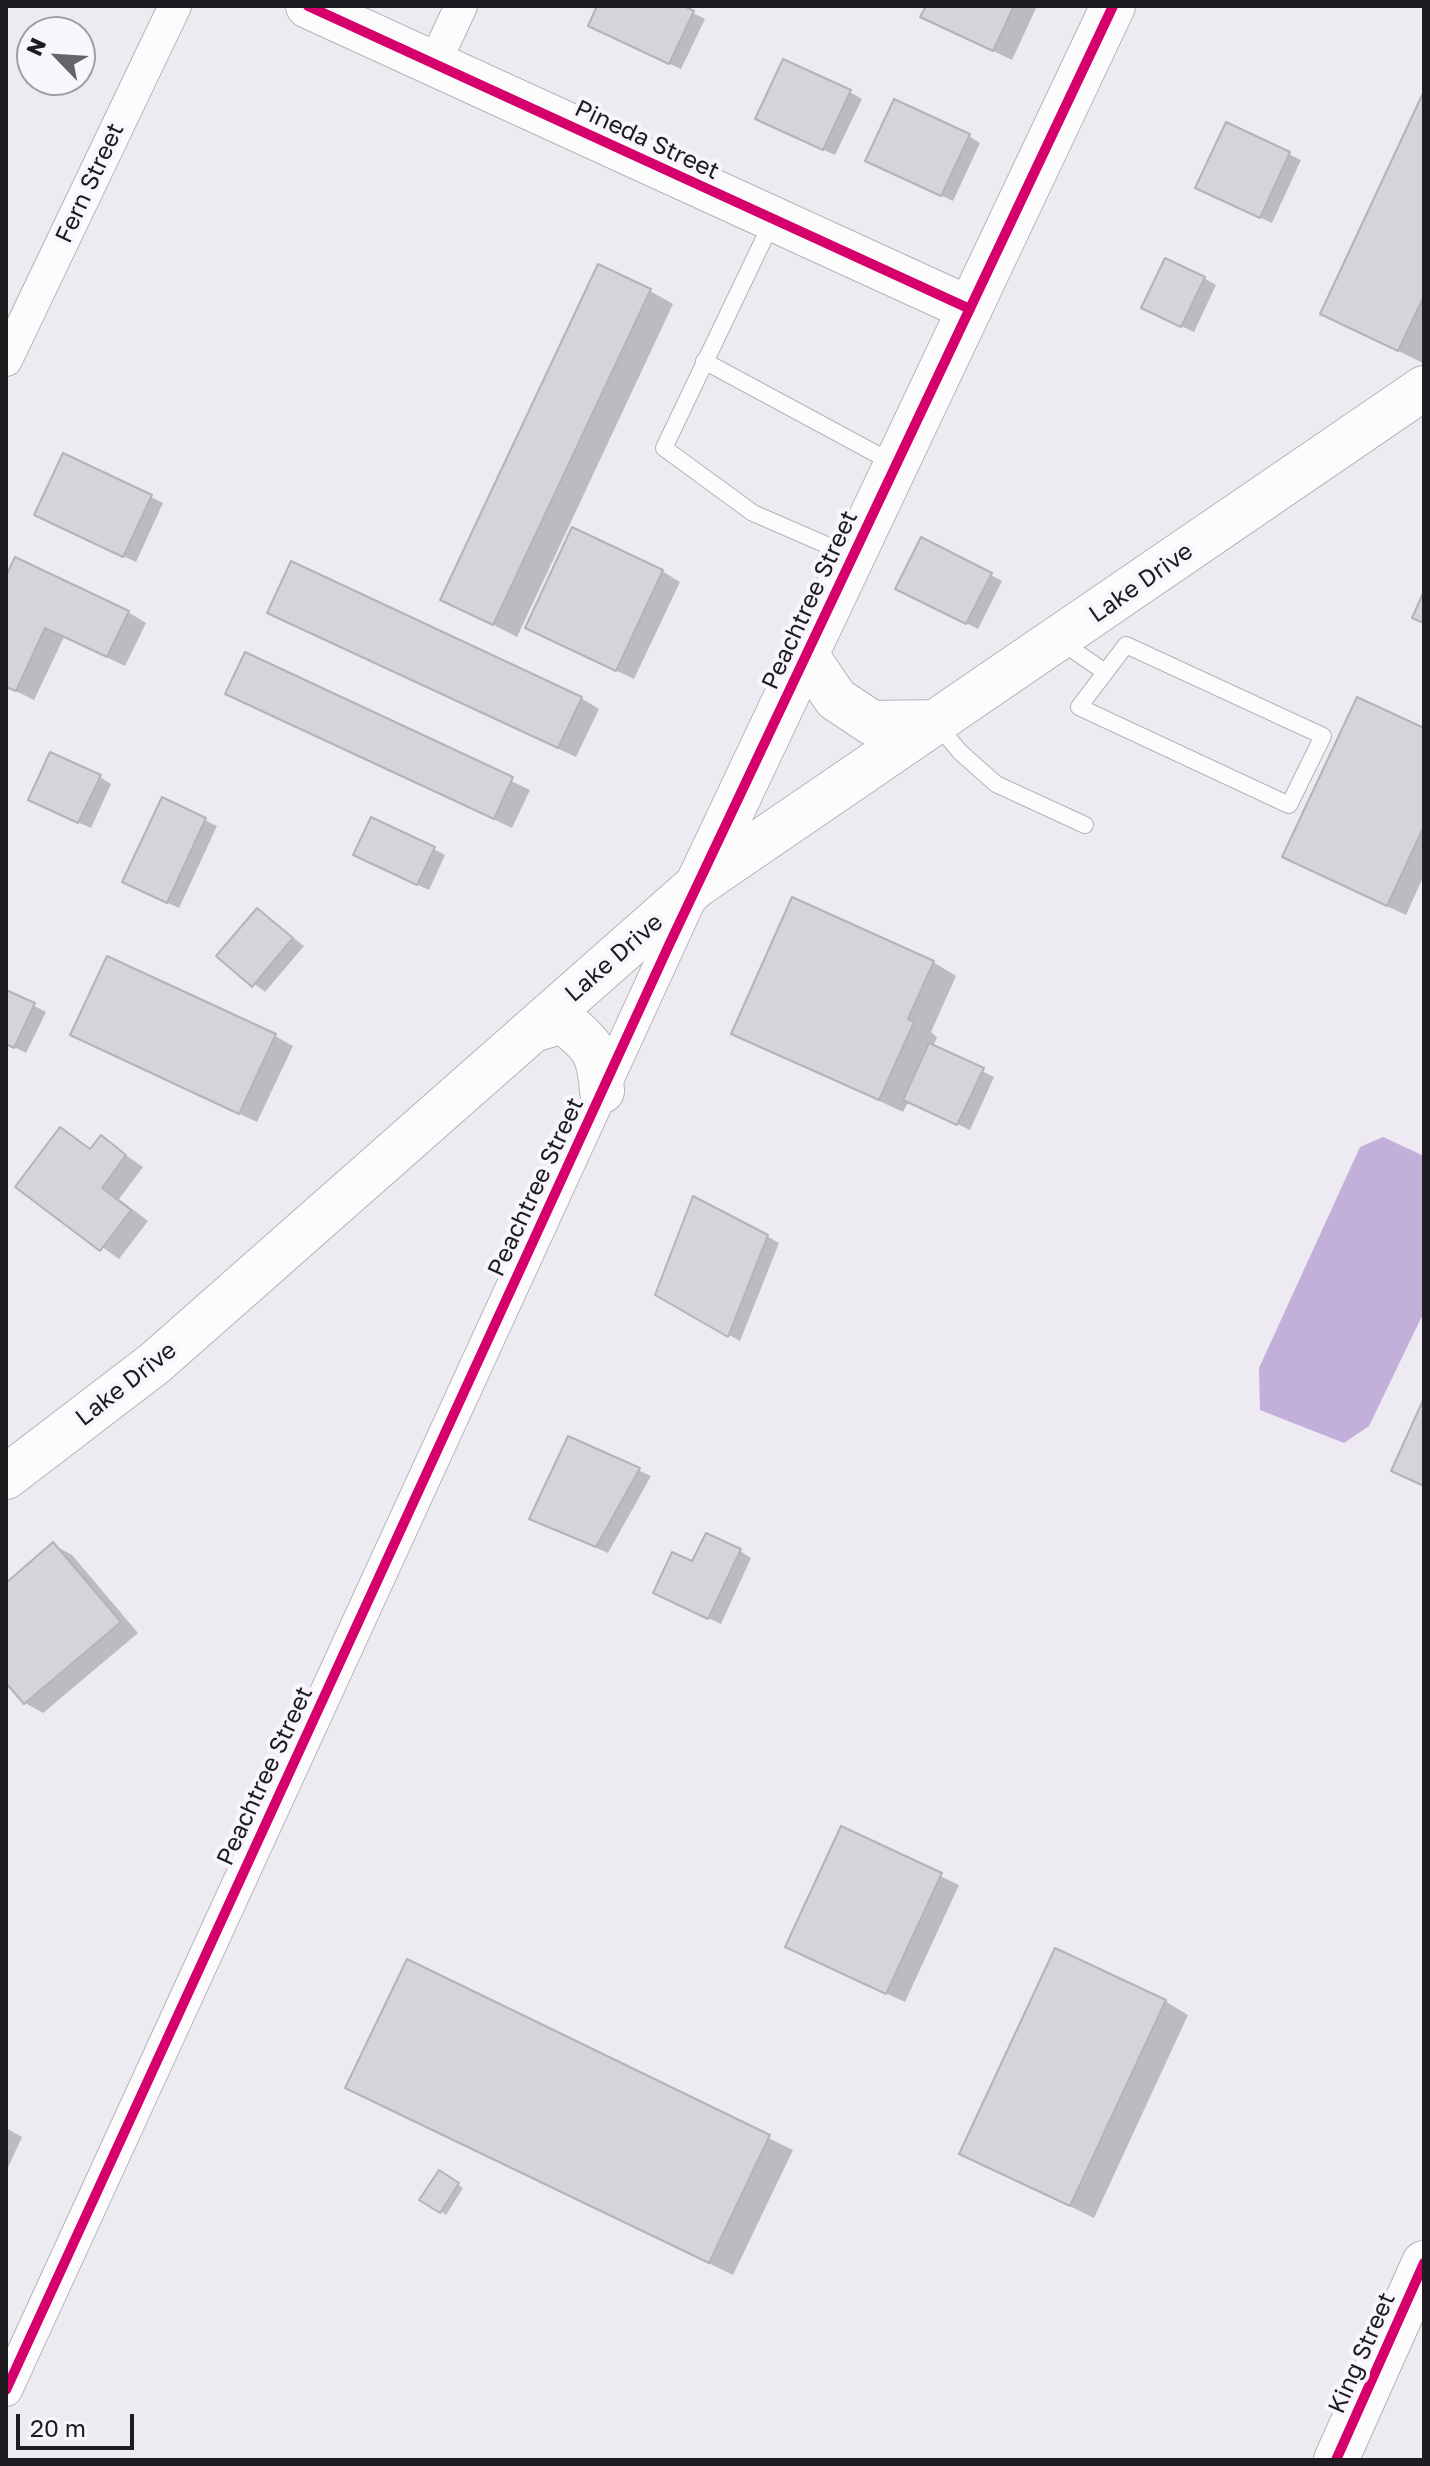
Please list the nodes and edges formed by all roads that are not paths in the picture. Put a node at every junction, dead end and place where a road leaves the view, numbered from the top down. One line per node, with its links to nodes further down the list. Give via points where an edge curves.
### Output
1 (175, 6): 8 (street, Fern Street)
2 (308, 6): 5 (street, Pineda Street)
3 (461, 6): 5 (street)
4 (1113, 6): 7 (street, Peachtree Street)
5 (434, 64): 6 (street, Pineda Street)
6 (773, 220): 7 (street, Pineda Street); 9 (lane)
7 (970, 309): 11 (street, Peachtree Street)
8 (6, 360)
9 (704, 361): 11 (lane); 12 (lane, via 664,448 753,513)
10 (1424, 388): 13 (street, Lake Drive)
11 (895, 464): 12 (street, Peachtree Street)
12 (853, 557): 14 (street, Peachtree Street)
13 (1058, 640): 15 (lane); 16 (street, Lake Drive)
14 (806, 655): 16 (street, via 836,699 872,723); 18 (street, Peachtree Street)
15 (1105, 672): 15 (lane, via 1079,707 1289,805 1323,736 1126,645)
16 (935, 722): 17 (lane, via 996,784); 18 (street, Lake Drive)
17 (1085, 825)
18 (697, 885): 19 (street, Lake Drive); 20 (street, Peachtree Street)
19 (533, 1030): 20 (street, via 563,1021 583,1037 599,1058); 21 (street, Lake Drive, via 155,1363)
20 (602, 1091): 23 (street, Peachtree Street)
21 (6, 1477)
22 (1424, 2263): 24 (street, King Street)
23 (8, 2382)
24 (1336, 2460)

